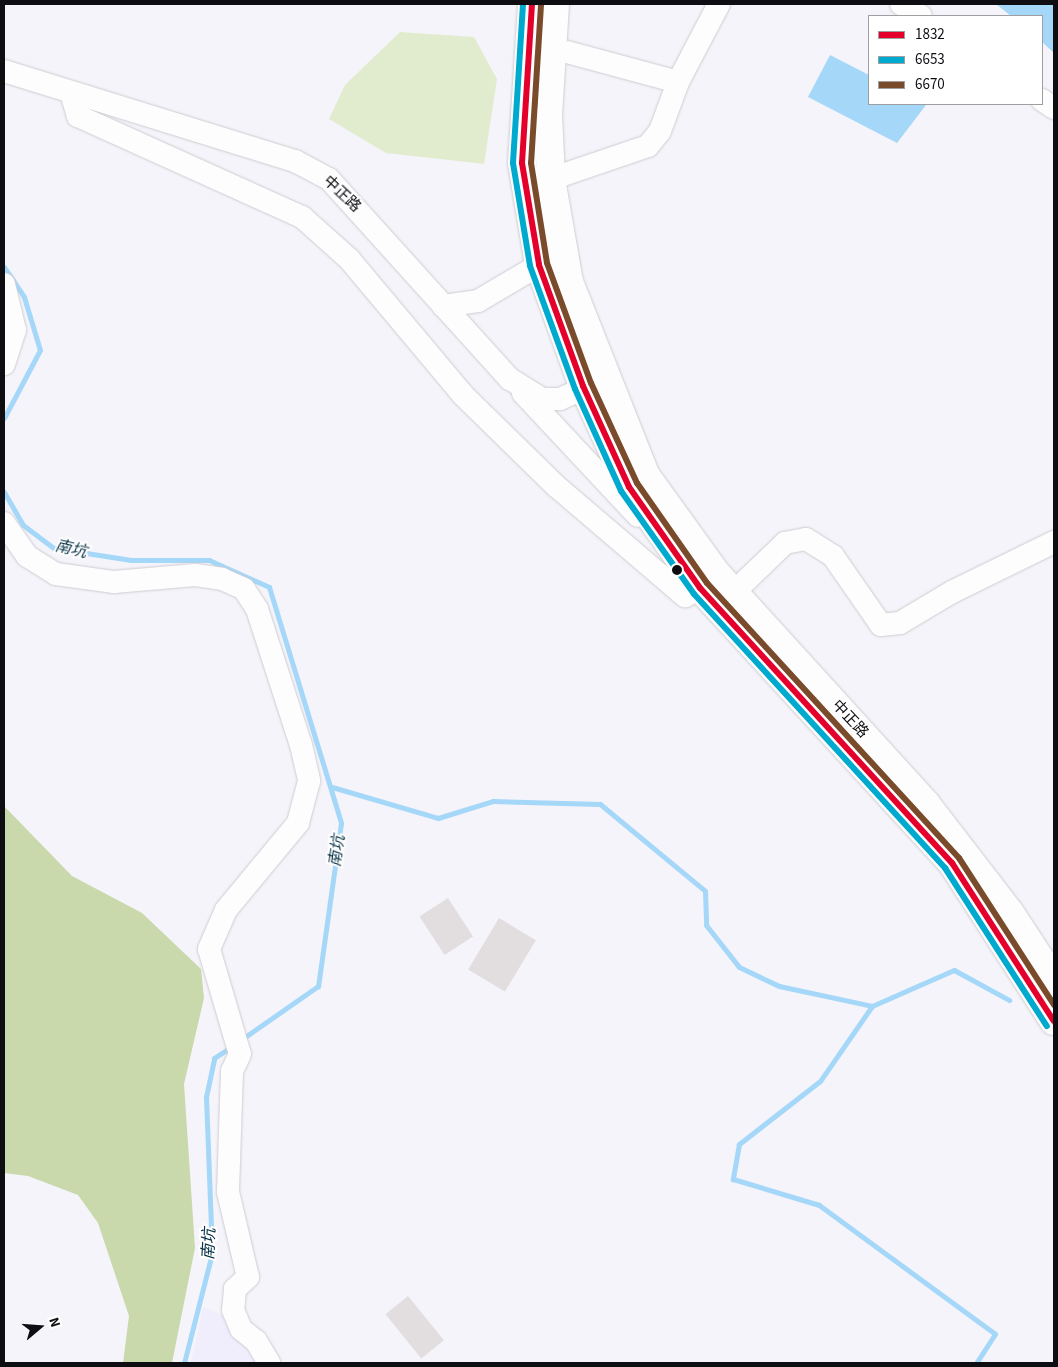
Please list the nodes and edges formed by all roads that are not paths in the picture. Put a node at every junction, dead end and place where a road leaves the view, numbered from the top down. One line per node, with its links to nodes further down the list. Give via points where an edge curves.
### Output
1 (532, 4): 13 (main road, 中正路, via 522,163)
2 (555, 4): 12 (main road, 中正路, via 548,62)
3 (719, 4): 8 (street)
4 (901, 4): 5 (street)
5 (919, 15)
6 (567, 52): 8 (street)
7 (4, 71): 9 (street, 中正路)
8 (678, 82): 12 (street, via 660,131 648,146)
9 (71, 93): 15 (street, 中正路, via 295,161 329,179); 22 (street, via 78,116 302,217 349,259 463,395 556,486 685,596)
10 (1043, 101): 11 (street)
11 (1054, 108)
12 (551, 179): 18 (main road, 中正路, via 569,282)
13 (539, 265): 15 (street, via 478,301); 18 (main road, 中正路)
14 (4, 284): 16 (street, via 15,330)
15 (443, 306): 17 (street, 中正路)
16 (4, 364)
17 (510, 379): 18 (street, 中正路, via 542,399 560,399); 21 (street)
18 (594, 383): 21 (main road, 中正路, via 629,487); 23 (main road, 中正路, via 646,476)
19 (4, 523): 26 (street, via 28,556 56,574 114,582 195,576 222,579 244,589 257,609 309,781 298,823 226,910 209,949 231,1033 240,1054 232,1071 228,1192 248,1277 236,1289 233,1310 240,1329 256,1341)
20 (1054, 542): 23 (street, via 952,592 900,624 880,625 833,556 806,538 785,543)
21 (674, 554): 22 (main road, 中正路)
22 (700, 588): 25 (main road, 中正路, via 952,863)
23 (734, 593): 24 (main road, 中正路, via 909,784 1010,913)
24 (1054, 980)
25 (1054, 1021)
26 (269, 1363)

